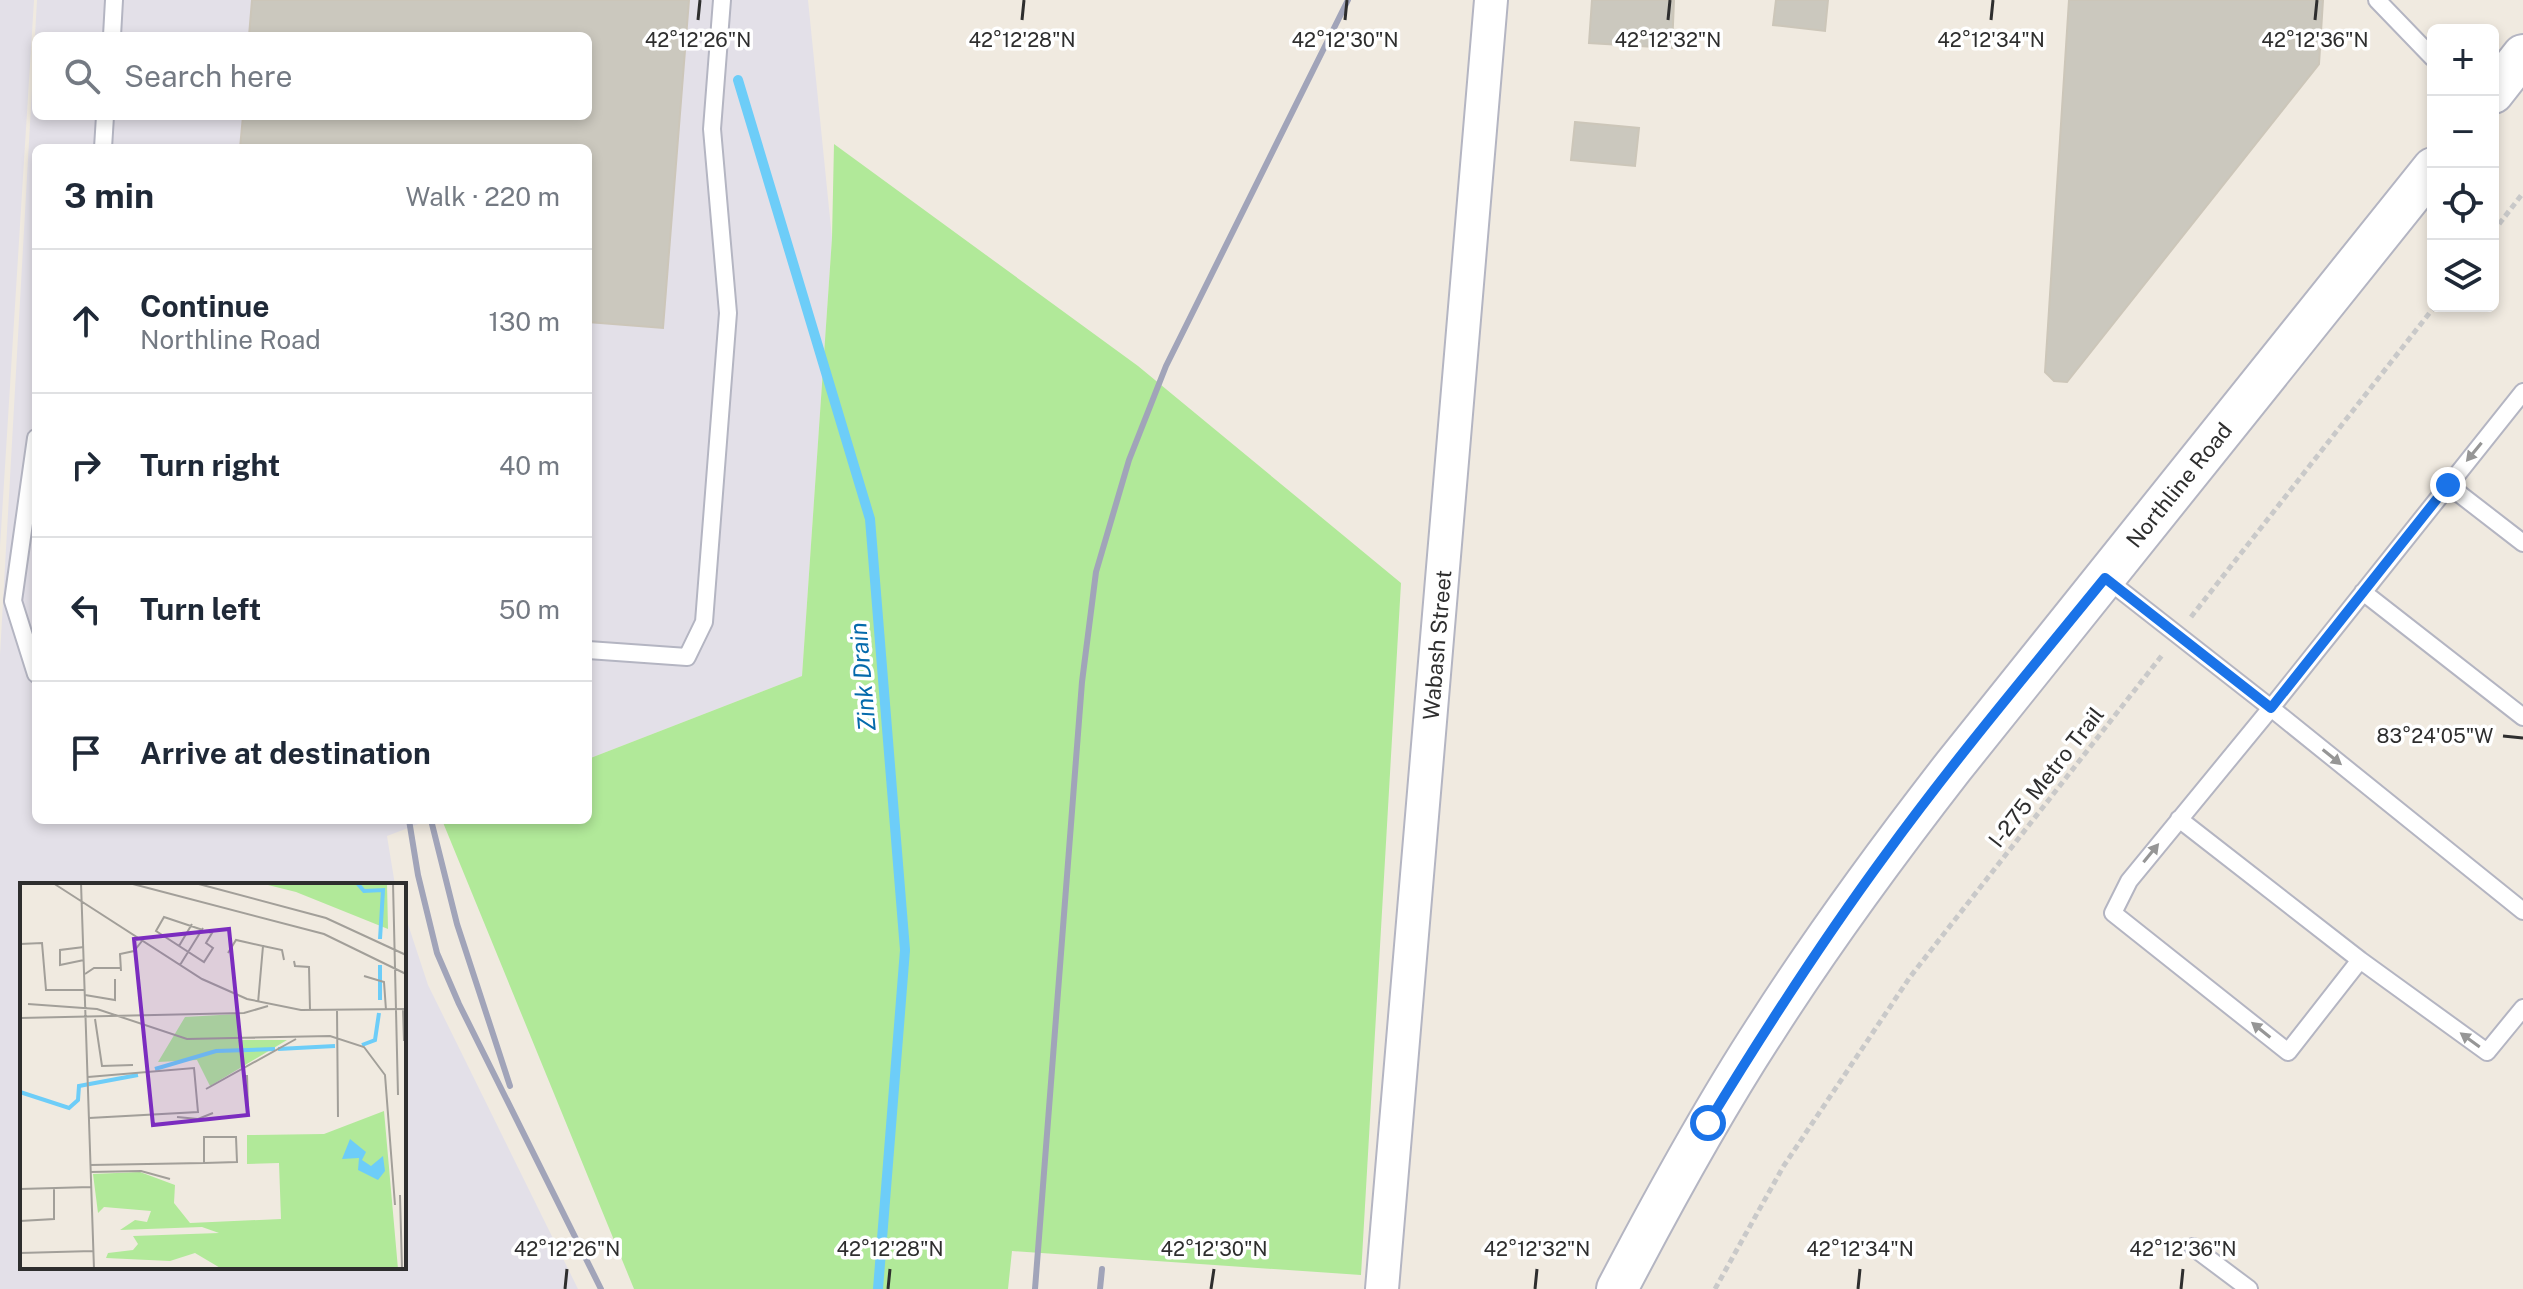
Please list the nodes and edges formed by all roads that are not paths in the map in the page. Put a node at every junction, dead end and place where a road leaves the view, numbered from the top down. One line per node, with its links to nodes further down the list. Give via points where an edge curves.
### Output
1 (114, 0): 5 (lane)
2 (722, 0): 18 (lane, via 712,129 728,313 704,622 687,657)
3 (1491, 0): 27 (street, Wabash Street)
4 (2377, 0): 6 (lane)
5 (112, 32)
6 (2427, 52)
7 (2523, 55): 8 (street)
8 (2499, 85)
9 (105, 120): 10 (lane)
10 (103, 144)
11 (2427, 176): 16 (street, Northline Road)
12 (2523, 392): 14 (lane, one-way to 14)
13 (32, 466): 19 (lane, via 13,601)
14 (2448, 485): 15 (lane); 17 (lane)
15 (2523, 543)
16 (2105, 578): 20 (lane); 28 (street, Northline Road, via 1953,767 1824,941 1708,1123)
17 (2363, 592): 20 (lane); 21 (lane)
18 (592, 650)
19 (32, 661)
20 (2271, 708): 22 (lane); 23 (lane, one-way to 23)
21 (2523, 717)
22 (2179, 819): 24 (lane); 24 (lane, one-way to 22, via 2288,1052 2113,913 2129,881)
23 (2523, 911)
24 (2360, 960): 25 (lane, one-way to 24, via 2487,1052)
25 (2523, 1008)
26 (2193, 1247): 29 (lane)
27 (1382, 1289)
28 (1617, 1289)
29 (2249, 1289)

